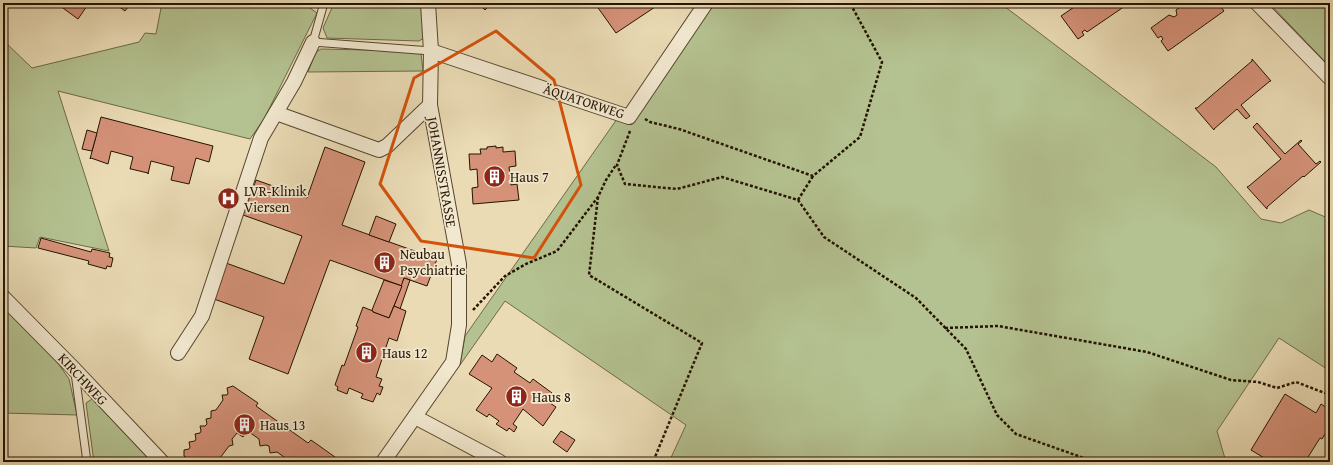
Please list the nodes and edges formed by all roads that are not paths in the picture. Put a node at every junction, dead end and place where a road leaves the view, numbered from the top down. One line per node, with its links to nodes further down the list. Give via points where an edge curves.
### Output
1 (324, 3): 5 (lane)
2 (428, 3): 6 (street, JOHANNISSTRASSE)
3 (706, 3): 6 (street, ÄQUATORWEG, via 629,117)
4 (1257, 3): 7 (street)
5 (313, 42): 6 (lane); 9 (street)
6 (431, 51): 8 (street, JOHANNISSTRASSE)
7 (1330, 78)
8 (430, 105): 9 (street, via 387,146 379,150); 13 (street, JOHANNISSTRASSE, via 459,264 460,325 453,362)
9 (276, 113): 11 (street, via 261,138 202,316)
10 (3, 297): 12 (street, KIRCHWEG)
11 (178, 353)
12 (74, 368): 14 (lane); 15 (street, KIRCHWEG)
13 (415, 417): 16 (street, JOHANNISSTRASSE); 17 (street)
14 (87, 462)
15 (162, 462)
16 (383, 462)
17 (500, 462)

